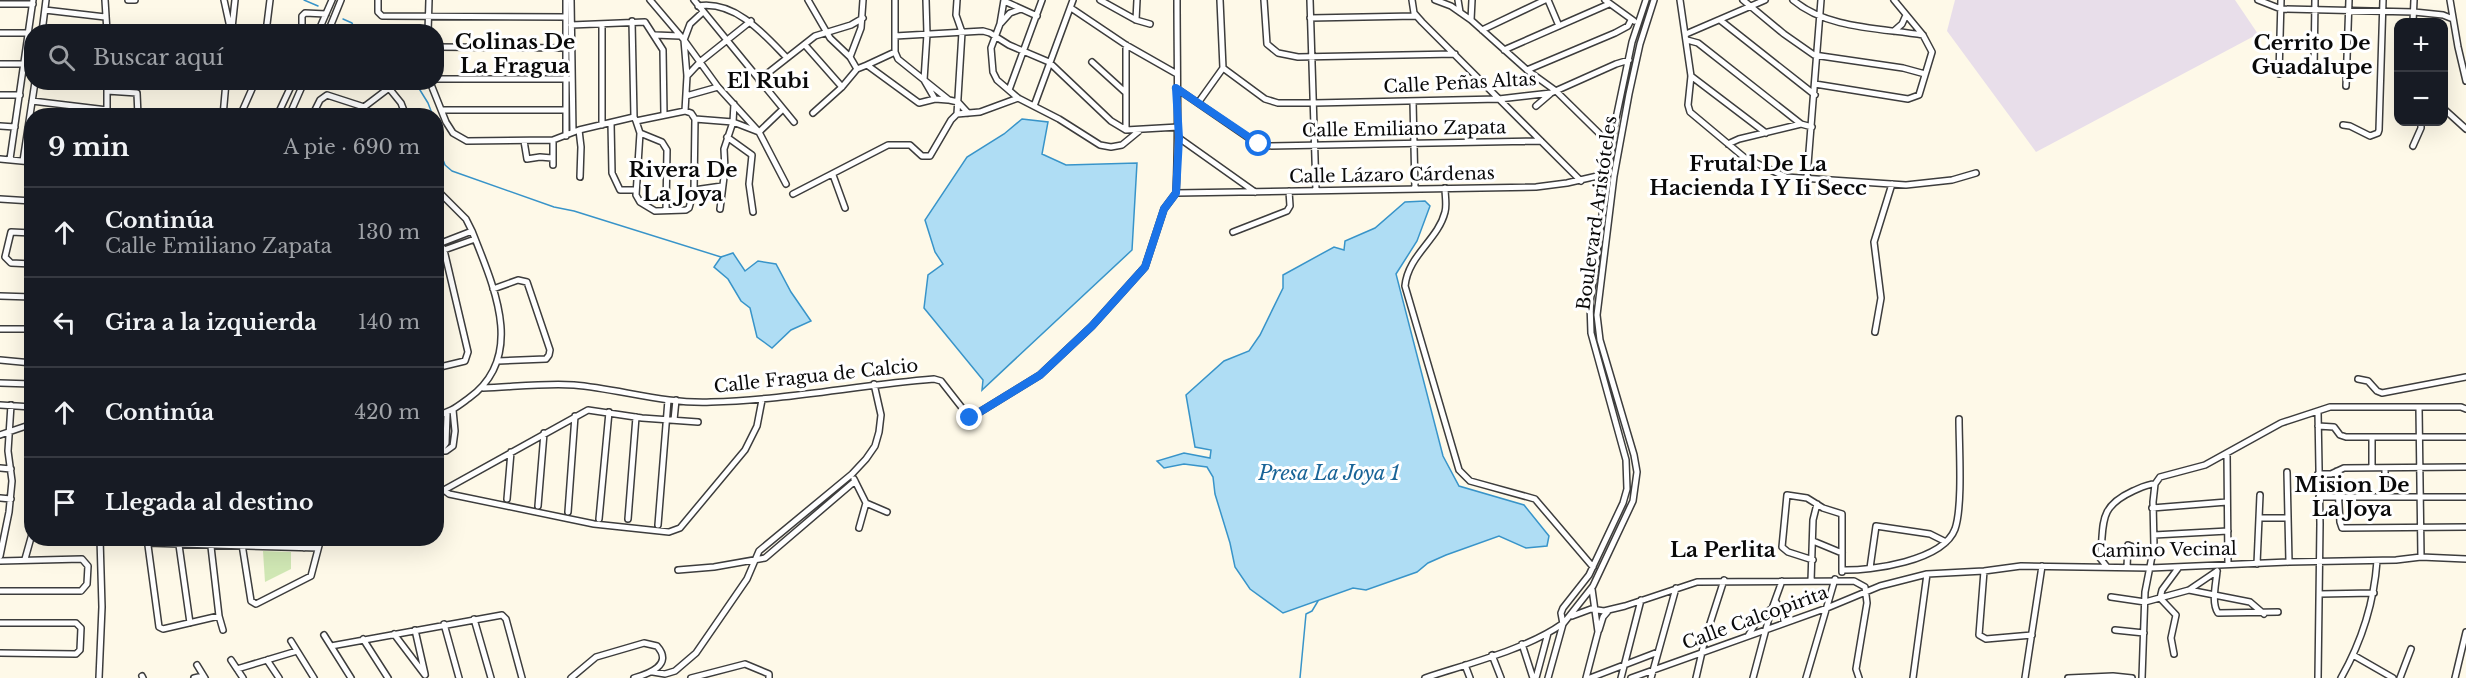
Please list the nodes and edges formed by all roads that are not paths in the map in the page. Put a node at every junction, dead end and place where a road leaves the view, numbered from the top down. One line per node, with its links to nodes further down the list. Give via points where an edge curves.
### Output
1 (46, 0): 59 (street)
2 (105, 0): 71 (street)
3 (128, 0): 4 (street)
4 (135, 0)
5 (224, 0): 88 (street)
6 (235, 0): 89 (street)
7 (270, 0): 90 (street)
8 (332, 0): 66 (street)
9 (341, 0): 93 (street)
10 (378, 0): 68 (street, via 381,16)
11 (429, 0): 68 (street)
12 (566, 0): 72 (street)
13 (572, 0): 98 (street)
14 (650, 0): 111 (street)
15 (694, 0): 54 (street)
16 (808, 0): 102 (street)
17 (863, 0): 74 (street)
18 (895, 0): 112 (street)
19 (926, 0): 107 (street)
20 (957, 0): 104 (street, via 956,15)
21 (1004, 0): 56 (street); 96 (street)
22 (1042, 0): 69 (street)
23 (1073, 0): 57 (street)
24 (1100, 0): 78 (street)
25 (1137, 0): 78 (street)
26 (1178, 0): 140 (street)
27 (1220, 0): 135 (street)
28 (1264, 0): 125 (street, via 1267,44 1286,56)
29 (1310, 0): 75 (street)
30 (1412, 0): 70 (street)
31 (1435, 0): 62 (street)
32 (1458, 0): 62 (street)
33 (1472, 0): 79 (street)
34 (1547, 0): 99 (street); 101 (street)
35 (1646, 0): 84 (street, Boulevard Aristóteles)
36 (1654, 0): 127 (street, Boulevard Aristóteles)
37 (1680, 0): 113 (street)
38 (1743, 0): 55 (street)
39 (1755, 0): 55 (street)
40 (1765, 0): 55 (street)
41 (1793, 0): 73 (street)
42 (1821, 0): 73 (street)
43 (1894, 0): 67 (street)
44 (2258, 0): 58 (street)
45 (2281, 0): 58 (street)
46 (2315, 0): 60 (street)
47 (2349, 0): 63 (street)
48 (2383, 0): 64 (street)
49 (2414, 0): 65 (street)
50 (2450, 0): 77 (street)
51 (33, 2): 53 (street); 85 (street)
52 (1607, 2): 80 (street); 99 (street)
53 (0, 4)
54 (698, 6): 61 (street); 83 (street, via 716,1 738,10)
55 (1751, 7): 81 (street); 123 (street)
56 (1021, 9): 69 (street); 96 (street, via 1010,13)
57 (1071, 9): 116 (street); 130 (street)
58 (2281, 9): 60 (street); 142 (street)
59 (45, 10): 71 (street); 86 (street)
60 (2315, 10): 63 (street); 139 (street)
61 (704, 12): 100 (street); 114 (street)
62 (1460, 12): 79 (street)
63 (2349, 12): 64 (street); 151 (street)
64 (2383, 12): 65 (street); 213 (street, via 2378,133 2370,136)
65 (2414, 12): 76 (street); 77 (street)
66 (326, 14): 91 (street, via 305,13); 92 (street)
67 (1906, 15): 103 (street); 110 (street)
68 (429, 16): 72 (street); 94 (street)
69 (1037, 16): 119 (street)
70 (1416, 16): 75 (street); 121 (street)
71 (105, 17): 87 (street)
72 (566, 17): 118 (street)
73 (1820, 17): 103 (street); 123 (street)
74 (863, 18): 102 (street, via 851,26); 124 (street)
75 (1310, 18): 125 (street)
76 (2413, 18)
77 (2453, 19): 149 (street)
78 (1136, 20): 97 (street)
79 (1471, 20): 101 (street)
80 (1631, 20): 84 (street); 138 (street, via 1615,33)
81 (1720, 20): 113 (street); 169 (street)
82 (632, 21): 95 (street); 108 (street, via 645,22); 205 (street)
83 (751, 21): 114 (street); 126 (street)
84 (1638, 23): 129 (street, Boulevard Aristóteles)
85 (31, 24)
86 (43, 24)
87 (106, 24)
88 (229, 24)
89 (232, 24)
90 (267, 24)
91 (302, 24)
92 (322, 24)
93 (331, 24)
94 (428, 24)
95 (602, 24): 98 (street); 212 (street)
96 (1000, 24): 109 (street)
97 (1150, 24)
98 (571, 25): 146 (street)
99 (1559, 26): 120 (street)
100 (687, 28): 111 (street); 111 (street)
101 (1482, 30): 120 (street)
102 (826, 31): 115 (street); 124 (street)
103 (1894, 31): 110 (street)
104 (962, 32): 107 (street); 109 (street); 177 (street)
105 (0, 33): 106 (street)
106 (24, 33)
107 (927, 34): 112 (street); 148 (street)
108 (655, 35): 111 (street); 204 (street, via 663,50)
109 (995, 35): 119 (street); 163 (street, via 991,55 994,76)
110 (1923, 35): 141 (street, via 1932,52)
111 (680, 36): 128 (street); 143 (street)
112 (895, 36): 122 (street)
113 (1687, 37): 144 (street); 211 (street)
114 (726, 40): 128 (street); 147 (street)
115 (805, 45): 126 (street); 153 (street)
116 (1126, 45): 140 (street); 165 (street)
117 (444, 47): 118 (street)
118 (565, 48): 146 (street)
119 (1023, 50): 130 (street); 163 (street)
120 (1504, 50): 138 (street)
121 (1455, 54): 125 (street); 173 (street)
122 (897, 55): 134 (street); 148 (street)
123 (1818, 56): 141 (street); 150 (street)
124 (850, 57): 136 (street)
125 (1312, 57): 179 (street)
126 (787, 58): 147 (street)
127 (1636, 60): 129 (street, Calle Peñas Altas); 289 (street, Boulevard Aristóteles, via 1614,176 1596,315)
128 (701, 61): 143 (street); 152 (street)
129 (1627, 61): 166 (street, Calle Peñas Altas); 234 (street, Boulevard Aristóteles)
130 (1049, 62): 181 (street); 220 (street, via 1111,121)
131 (1092, 62): 165 (street)
132 (0, 64): 133 (street)
133 (24, 64)
134 (867, 65): 136 (street); 172 (street, via 915,101)
135 (1223, 68): 178 (street); 179 (street, Calle Peñas Altas, via 1265,99)
136 (857, 69): 153 (street)
137 (24, 70): 168 (street)
138 (1527, 70): 166 (street)
139 (2314, 70)
140 (1177, 74): 154 (street)
141 (1925, 74): 150 (street, via 1919,94 1908,99)
142 (2279, 74)
143 (687, 76): 170 (street)
144 (1691, 76): 225 (street); 233 (street, via 1690,112)
145 (444, 79): 146 (street)
146 (569, 79): 197 (street); 222 (street)
147 (759, 80): 195 (street)
148 (924, 80): 172 (street); 174 (street)
149 (2466, 81)
150 (1815, 84): 169 (street)
151 (2346, 86)
152 (718, 87): 170 (street); 180 (street)
153 (842, 87): 199 (street)
154 (1176, 88): 178 (street, Calle Emiliano Zapata); 217 (street)
155 (34, 90): 175 (street)
156 (225, 90): 188 (street)
157 (251, 90): 189 (street)
158 (288, 90): 190 (street)
159 (299, 90): 191 (street)
160 (386, 90): 183 (street)
161 (390, 90): 193 (street)
162 (433, 90): 194 (street)
163 (1009, 90): 171 (street)
164 (107, 92): 186 (street); 187 (street, via 137,93)
165 (1125, 92): 220 (street)
166 (1553, 92): 173 (street, Calle Peñas Altas); 182 (street); 234 (street)
167 (0, 95): 168 (street)
168 (20, 95): 215 (street)
169 (1815, 95): 218 (street)
170 (686, 96): 198 (street)
171 (1018, 98): 181 (street); 200 (street)
172 (935, 99): 174 (street)
173 (1499, 99): 176 (street, Calle Peñas Altas); 231 (street)
174 (950, 100): 177 (street)
175 (32, 101): 184 (street); 185 (street)
176 (1413, 101): 179 (street, Calle Peñas Altas); 232 (street)
177 (958, 102): 200 (street); 202 (street)
178 (1198, 103): 235 (street, Calle Emiliano Zapata, via 1262,146)
179 (1314, 103): 235 (street)
180 (734, 104): 208 (street); 223 (street)
181 (1034, 106): 221 (street, via 1100,145 1122,145)
182 (1536, 106)
183 (364, 107): 192 (street, via 327,95)
184 (31, 108)
185 (76, 108)
186 (107, 108)
187 (138, 108)
188 (224, 108)
189 (244, 108)
190 (281, 108)
191 (292, 108)
192 (316, 108)
193 (403, 108)
194 (441, 108)
195 (783, 109): 209 (street); 223 (street)
196 (444, 110): 197 (street)
197 (566, 110): 227 (street)
198 (685, 111): 204 (street); 206 (street)
199 (813, 113)
200 (968, 113): 202 (street)
201 (2448, 113): 219 (street)
202 (957, 114): 243 (street, via 930,156 910,145 894,144)
203 (444, 116): 230 (street, via 460,138 467,141)
204 (664, 116): 205 (street)
205 (635, 119): 210 (street); 224 (street)
206 (695, 119): 207 (street); 252 (street)
207 (719, 120): 208 (street); 226 (street)
208 (733, 122): 223 (street); 226 (street)
209 (794, 122)
210 (611, 123): 212 (street); 255 (street, via 612,173 620,190)
211 (1801, 124): 218 (street); 225 (street)
212 (602, 125): 222 (street)
213 (2343, 125)
214 (0, 126): 215 (street)
215 (15, 126): 239 (street)
216 (2421, 126): 236 (street)
217 (1178, 127): 221 (street); 228 (street)
218 (1812, 127): 245 (street)
219 (2466, 129)
220 (1126, 130): 221 (street)
221 (1140, 130)
222 (576, 131): 227 (street); 244 (street, via 581,147)
223 (759, 132): 247 (street)
224 (640, 133): 255 (street); 264 (street, via 662,142 667,150)
225 (1766, 133): 233 (street)
226 (728, 135): 249 (street); 265 (street, via 752,155 749,184)
227 (566, 136): 229 (street)
228 (1179, 138): 256 (street); 257 (street)
229 (553, 140): 230 (street); 230 (street, via 553,162 526,158)
230 (524, 141)
231 (1541, 141): 232 (street, Calle Emiliano Zapata); 246 (street)
232 (1414, 144): 235 (street, Calle Emiliano Zapata); 251 (street)
233 (1728, 144): 245 (street, via 1776,174)
234 (1611, 145): 242 (street, Boulevard Aristóteles)
235 (1316, 146): 253 (street)
236 (2413, 146)
237 (24, 156): 240 (street)
238 (0, 159): 239 (street)
239 (10, 159): 240 (street)
240 (23, 161)
241 (1976, 173): 248 (street, via 1928,183)
242 (1606, 174): 246 (street, Calle Lázaro Cárdenas); 290 (street, Boulevard Aristóteles, via 1589,314)
243 (833, 175): 258 (street); 262 (street)
244 (580, 177)
245 (1807, 177): 248 (street)
246 (1581, 180): 250 (street, Calle Lázaro Cárdenas, via 1536,187)
247 (786, 184)
248 (1892, 184): 278 (street, via 1874,242 1881,298)
249 (722, 186): 252 (street); 263 (street)
250 (1445, 188): 251 (street, Calle Lázaro Cárdenas); 388 (street, via 1446,210 1410,266 1405,286 1459,470 1470,480 1535,499)
251 (1414, 189): 253 (street, Calle Lázaro Cárdenas)
252 (694, 190): 264 (street, via 689,208)
253 (1316, 190): 254 (street, Calle Lázaro Cárdenas)
254 (1289, 191): 257 (street, Calle Lázaro Cárdenas); 267 (street, via 1287,211)
255 (636, 193): 264 (street, via 642,206)
256 (1176, 193): 257 (street, Calle Lázaro Cárdenas); 287 (street, Calle Fragua de Calcio, via 1164,209 1145,267 1092,326 1040,375 970,418 937,379)
257 (1257, 193)
258 (794, 194)
259 (444, 197): 266 (street)
260 (0, 199): 261 (street)
261 (24, 200)
262 (845, 208)
263 (720, 209)
264 (666, 210)
265 (753, 212)
266 (472, 231): 269 (street); 270 (street)
267 (1233, 232)
268 (24, 233): 272 (street, via 11,232 5,257)
269 (444, 239)
270 (476, 240): 271 (street); 273 (street)
271 (444, 250): 282 (street, via 468,352 465,362)
272 (24, 263)
273 (493, 289): 280 (street, via 502,325); 280 (street, via 518,280 527,282 550,350 546,359)
274 (0, 297): 275 (street)
275 (24, 297)
276 (0, 329): 277 (street)
277 (24, 329)
278 (1875, 332)
279 (0, 360): 281 (street)
280 (498, 361): 288 (street)
281 (24, 362)
282 (444, 365)
283 (2466, 377): 284 (street, via 2382,393 2368,381)
284 (2358, 379)
285 (0, 382): 286 (street)
286 (24, 384)
287 (874, 384): 293 (street, Calle Fragua de Calcio); 333 (street, via 879,432)
288 (483, 388): 291 (street, Calle Fragua de Calcio, via 575,386); 299 (street)
289 (1617, 395): 290 (street, via 1614,401); 304 (street, Boulevard Aristóteles)
290 (1609, 398): 307 (street, Boulevard Aristóteles)
291 (668, 400): 292 (street, Calle Fragua de Calcio); 309 (street)
292 (676, 400): 293 (street, Calle Fragua de Calcio); 310 (street)
293 (762, 400): 335 (street, via 757,426 745,450 676,530 594,524)
294 (0, 405): 295 (street)
295 (11, 405): 296 (street); 314 (street)
296 (24, 406)
297 (2419, 408): 298 (street); 301 (street, via 2330,407); 318 (street)
298 (2466, 409)
299 (453, 410): 303 (street); 321 (street, via 453,446)
300 (609, 412): 305 (street, via 588,410); 306 (street); 354 (street)
301 (2318, 412): 313 (street); 323 (street, via 2282,423)
302 (444, 414): 303 (street)
303 (447, 414): 320 (street)
304 (1623, 415): 307 (street, via 1617,410); 404 (street, Boulevard Aristóteles, via 1636,467 1636,493)
305 (575, 416): 315 (street); 350 (street)
306 (636, 417): 309 (street); 355 (street)
307 (1614, 417): 388 (street, Boulevard Aristóteles, via 1626,460 1627,489)
308 (1959, 419): 364 (street, via 1958,515 1955,530)
309 (666, 420): 310 (street); 356 (street)
310 (674, 420): 311 (street)
311 (698, 422)
312 (24, 426): 314 (street)
313 (2318, 426): 317 (street, via 2336,428 2342,436); 332 (street)
314 (9, 433): 316 (street); 329 (street)
315 (544, 434): 322 (street); 348 (street)
316 (0, 435)
317 (2372, 437): 318 (street); 326 (street)
318 (2419, 437): 319 (street); 328 (street)
319 (2466, 437)
320 (444, 445)
321 (444, 451)
322 (512, 452): 335 (street); 344 (street)
323 (2227, 453): 334 (street, via 2205,465 2160,477); 345 (street)
324 (2466, 467): 328 (street)
325 (0, 468): 329 (street)
326 (2372, 468): 327 (street); 330 (street)
327 (2385, 468): 328 (street); 338 (street)
328 (2418, 468): 339 (street)
329 (11, 469): 343 (street)
330 (2337, 471): 332 (street); 342 (street)
331 (2287, 472): 353 (street)
332 (2318, 474): 337 (street)
333 (854, 478): 346 (street); 380 (street, via 764,546)
334 (2155, 484): 349 (street); 389 (street, via 2129,493 2105,512 2100,558)
335 (444, 490)
336 (2260, 495): 352 (street)
337 (2319, 497): 342 (street); 382 (street)
338 (2385, 497): 339 (street); 342 (street)
339 (2420, 497): 340 (street); 359 (street)
340 (2466, 497)
341 (0, 498): 343 (street)
342 (2338, 498): 359 (street, via 2342,528)
343 (10, 499): 360 (street)
344 (507, 500)
345 (2227, 502): 349 (street); 361 (street)
346 (866, 503): 351 (street); 358 (street)
347 (1817, 504): 363 (street); 374 (street, via 1841,513); 381 (street, via 1787,495 1782,545 1784,550)
348 (538, 506)
349 (2152, 508): 362 (street)
350 (567, 512)
351 (887, 512)
352 (2259, 518): 353 (street); 386 (street)
353 (2288, 518): 384 (street)
354 (599, 519)
355 (628, 519)
356 (658, 525)
357 (2466, 527): 359 (street)
358 (859, 528)
359 (2420, 528): 376 (street)
360 (2, 530): 377 (street)
361 (2228, 531): 362 (street); 385 (street)
362 (2154, 536): 375 (street)
363 (1813, 542): 374 (street); 381 (street)
364 (1946, 542): 392 (street, via 1927,554); 392 (street, via 1930,534 1878,526 1874,530)
365 (29, 546): 378 (street)
366 (100, 546): 466 (street)
367 (148, 546): 426 (street, via 157,624 163,629)
368 (179, 546): 426 (street)
369 (211, 546): 423 (street)
370 (242, 546): 371 (street); 373 (street, via 251,601 256,604 311,576)
371 (272, 547): 372 (street)
372 (304, 548): 373 (street)
373 (318, 548)
374 (1842, 553): 396 (street)
375 (2152, 555): 390 (street, via 2128,545); 393 (street)
376 (2421, 557): 379 (street, Camino Vecinal); 383 (street, Camino Vecinal)
377 (0, 558): 378 (street)
378 (25, 559): 407 (street, via 82,559 88,566 85,589)
379 (2466, 559)
380 (754, 560): 395 (street); 461 (street, via 747,579 696,653 675,671)
381 (1813, 560): 402 (street)
382 (2320, 561): 383 (street, Camino Vecinal); 384 (street, Camino Vecinal); 410 (street)
383 (2377, 561): 409 (street)
384 (2289, 562): 386 (street, Camino Vecinal)
385 (2228, 564): 386 (street, Camino Vecinal); 394 (street, Camino Vecinal)
386 (2257, 564)
387 (2042, 566): 389 (street, Camino Vecinal); 397 (street, Camino Vecinal); 440 (street)
388 (1593, 567): 429 (street, Boulevard Aristóteles, via 1563,608)
389 (2107, 567): 390 (street, Camino Vecinal)
390 (2127, 567): 393 (street, Camino Vecinal)
391 (2179, 567): 393 (street, Camino Vecinal); 394 (street, Camino Vecinal); 413 (street)
392 (1870, 568): 396 (street)
393 (2150, 568): 416 (street)
394 (2217, 568): 406 (street); 411 (street)
395 (678, 570)
396 (1842, 570): 400 (street)
397 (1984, 572): 398 (street, Camino Vecinal); 440 (street, via 1979,635 1986,639)
398 (1927, 574): 408 (street, Camino Vecinal); 492 (street)
399 (1835, 579): 400 (street); 402 (street); 417 (street)
400 (1842, 579): 408 (street, via 1859,582)
401 (1724, 580): 403 (street); 405 (street); 450 (street)
402 (1812, 580): 403 (street)
403 (1782, 581): 415 (street)
404 (1593, 585): 418 (street); 429 (street, Boulevard Aristóteles)
405 (1676, 588): 414 (street); 448 (street)
406 (2189, 590): 411 (street); 413 (street)
407 (0, 591)
408 (1866, 593): 417 (street, Calle Calcopirita); 491 (street, via 1868,603 1856,669)
409 (2374, 593): 410 (street); 453 (street)
410 (2320, 594): 498 (street)
411 (2215, 596): 422 (street, via 2250,602); 422 (street, via 2215,610 2220,614)
412 (2111, 597): 416 (street)
413 (2160, 598): 416 (street); 451 (street, via 2175,615 2171,638)
414 (1641, 600): 420 (street); 456 (street)
415 (1776, 600): 419 (street); 427 (street)
416 (2145, 602): 437 (street)
417 (1827, 608): 427 (street, Calle Calcopirita); 490 (street)
418 (1594, 609): 420 (street); 429 (street, via 1576,614); 434 (street)
419 (1771, 609): 430 (street); 441 (street, via 1760,616)
420 (1609, 610): 434 (street)
421 (2278, 612): 422 (street)
422 (2264, 614)
423 (219, 616): 426 (street); 431 (street)
424 (474, 619): 428 (street); 474 (street); 475 (street, via 504,616)
425 (0, 622): 449 (street, via 76,623 81,628 80,650 76,654)
426 (190, 623)
427 (1785, 623): 430 (street, Calle Calcopirita)
428 (444, 624): 432 (street); 473 (street)
429 (1563, 624): 436 (street); 483 (street, Boulevard Aristóteles)
430 (1767, 629): 441 (street, Calle Calcopirita); 489 (street)
431 (223, 630)
432 (415, 630): 438 (street); 464 (street)
433 (2115, 630): 437 (street)
434 (1598, 632): 484 (street)
435 (2466, 632): 502 (street)
436 (1548, 633): 444 (street); 482 (street)
437 (2144, 633): 497 (street)
438 (394, 634): 442 (street); 464 (street)
439 (324, 635): 445 (street)
440 (2032, 635): 493 (street)
441 (1748, 636): 450 (street, Calle Calcopirita)
442 (363, 639): 445 (street); 472 (street)
443 (291, 641): 447 (street)
444 (1522, 644): 452 (street); 482 (street)
445 (331, 646): 471 (street)
446 (2411, 649): 501 (street)
447 (297, 651): 455 (street); 470 (street)
448 (1658, 652): 456 (street); 460 (street)
449 (0, 653)
450 (1703, 654): 460 (street, Calle Calcopirita); 488 (street)
451 (2174, 654)
452 (1492, 655): 458 (street); 481 (street)
453 (2354, 655): 499 (street); 500 (street)
454 (231, 660): 459 (street)
455 (267, 660): 459 (street); 469 (street)
456 (1625, 663): 484 (street); 485 (street)
457 (197, 665): 463 (street)
458 (1465, 665): 462 (street); 480 (street)
459 (237, 669): 468 (street)
460 (1653, 669): 486 (street, Calle Calcopirita); 487 (street)
461 (650, 675): 476 (street, via 660,665 661,650 644,643 596,657); 477 (street)
462 (1436, 676): 479 (street)
463 (204, 677): 467 (street)
464 (426, 677)
465 (696, 677): 478 (street, via 745,664 770,674)
466 (99, 678)
467 (194, 678)
468 (243, 678)
469 (279, 678)
470 (314, 678)
471 (351, 678)
472 (388, 678)
473 (459, 678)
474 (491, 678)
475 (522, 678)
476 (571, 678)
477 (634, 678)
478 (769, 678)
479 (1425, 678)
480 (1470, 678)
481 (1501, 678)
482 (1534, 678)
483 (1548, 678)
484 (1588, 678)
485 (1621, 678)
486 (1631, 678)
487 (1651, 678)
488 (1696, 678)
489 (1753, 678)
490 (1806, 678)
491 (1859, 678)
492 (1913, 678)
493 (2025, 678)
494 (2068, 678): 495 (street)
495 (2073, 678): 496 (street)
496 (2132, 678)
497 (2142, 678)
498 (2318, 678)
499 (2341, 678)
500 (2393, 678)
501 (2400, 678)
502 (2455, 678)

